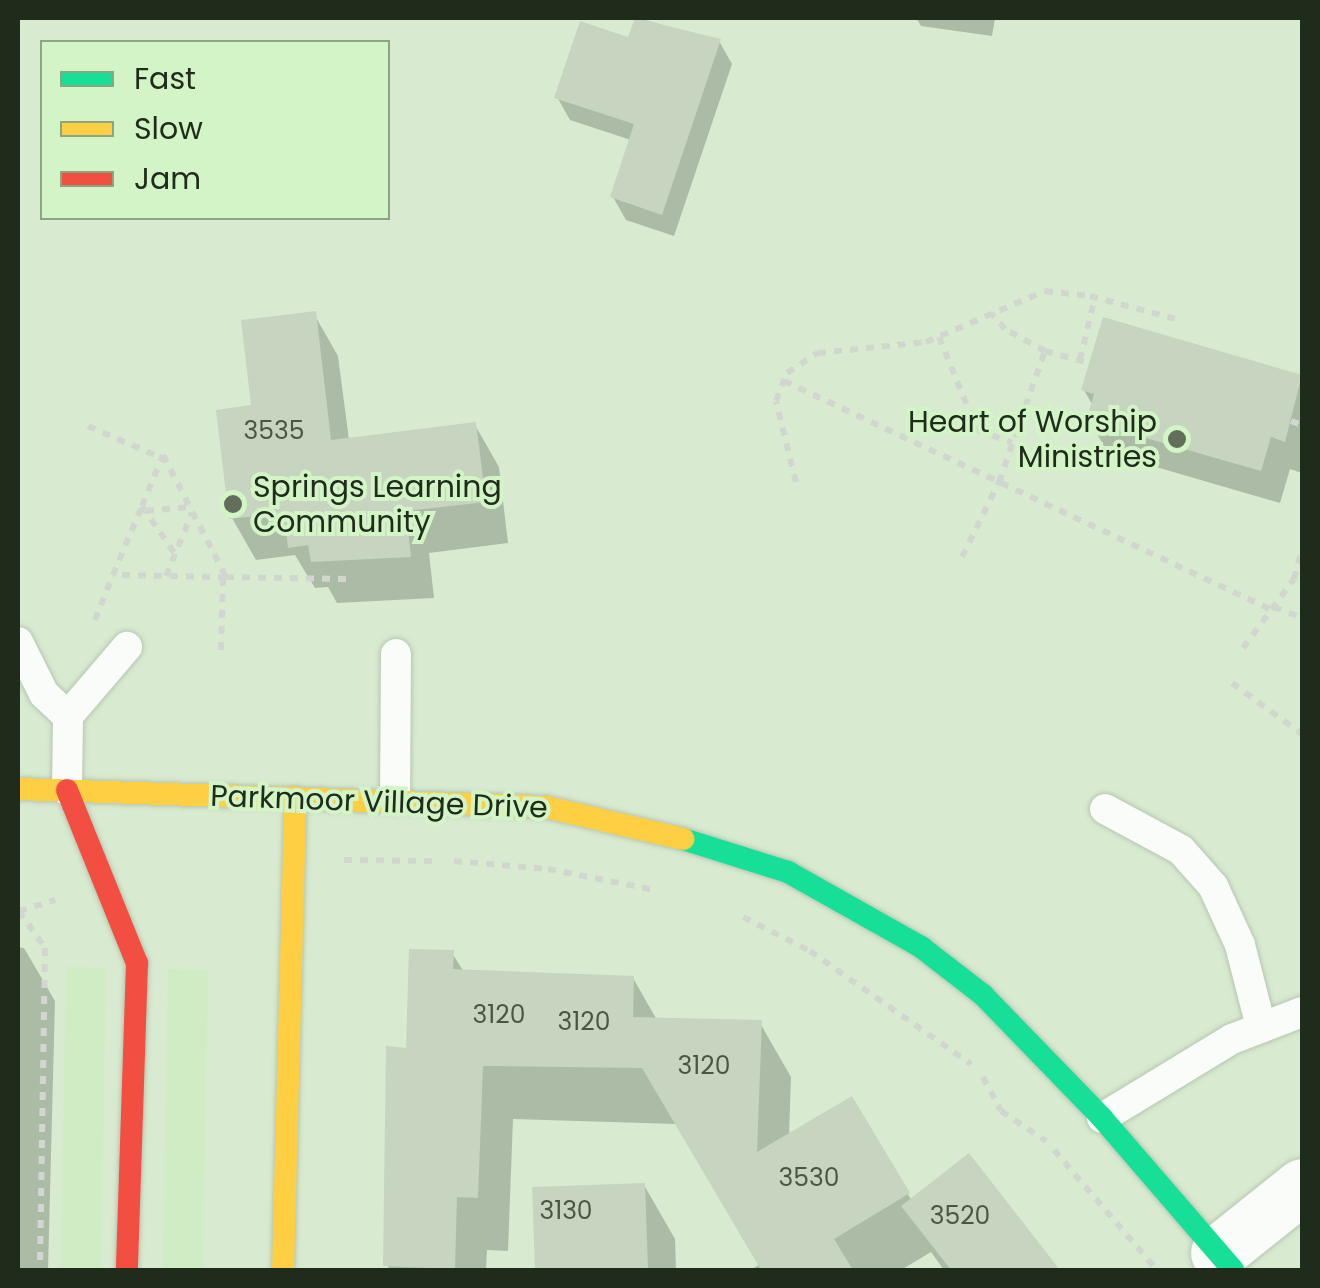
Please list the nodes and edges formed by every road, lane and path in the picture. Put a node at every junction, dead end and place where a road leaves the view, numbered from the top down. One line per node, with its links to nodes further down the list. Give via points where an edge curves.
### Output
1 (1095, 297): 2 (path, via 1045,292); 3 (path); 6 (path)
2 (990, 313): 4 (path); 5 (path)
3 (1179, 320)
4 (939, 337): 8 (path, via 902,347 818,352 797,363); 12 (path, via 978,430)
5 (1045, 351): 6 (path); 12 (path)
6 (1080, 360): 7 (path)
7 (1090, 363)
8 (784, 381): 14 (path, via 776,401); 15 (path)
9 (1291, 421): 10 (path)
10 (1302, 424)
11 (88, 426): 13 (path)
12 (1012, 444): 15 (path)
13 (162, 458): 16 (path); 17 (path)
14 (796, 482)
15 (999, 482): 20 (path); 25 (path)
16 (144, 508): 17 (path); 19 (path); 21 (path)
17 (191, 510): 19 (path); 23 (path)
18 (1302, 550): 25 (path, via 1294,579)
19 (175, 555): 22 (path)
20 (962, 557)
21 (113, 576): 22 (path); 27 (path)
22 (166, 576): 23 (path)
23 (224, 577): 24 (path); 31 (path)
24 (346, 580)
25 (1273, 608): 26 (path); 30 (path)
26 (1302, 618)
27 (90, 630)
28 (18, 642): 34 (lane, via 44,694)
29 (127, 648): 34 (lane)
30 (1243, 648)
31 (221, 650)
32 (396, 654): 39 (lane)
33 (1232, 682): 35 (path)
34 (68, 716): 37 (lane)
35 (1302, 734)
36 (18, 789): 37 (street, Parkmoor Village Drive)
37 (67, 790): 38 (street, Parkmoor Village Drive); 52 (street, via 137,963)
38 (295, 797): 39 (street, Parkmoor Village Drive); 53 (street)
39 (395, 799): 48 (street, Parkmoor Village Drive, via 594,815 788,872 855,905 968,983)
40 (1104, 809): 47 (lane, via 1181,850 1213,886 1240,946)
41 (328, 860): 42 (path, via 548,869)
42 (666, 892)
43 (74, 894): 44 (path)
44 (18, 911): 51 (path, via 44,948)
45 (731, 913): 54 (path, via 810,951 946,1043 975,1068 1014,1123 1044,1139)
46 (1302, 1012): 47 (lane)
47 (1261, 1027): 48 (lane)
48 (1102, 1118): 50 (street, Parkmoor Village Drive)
49 (1302, 1186): 50 (street)
50 (1226, 1262)
51 (40, 1270)
52 (127, 1270)
53 (284, 1270)
54 (1157, 1270)

